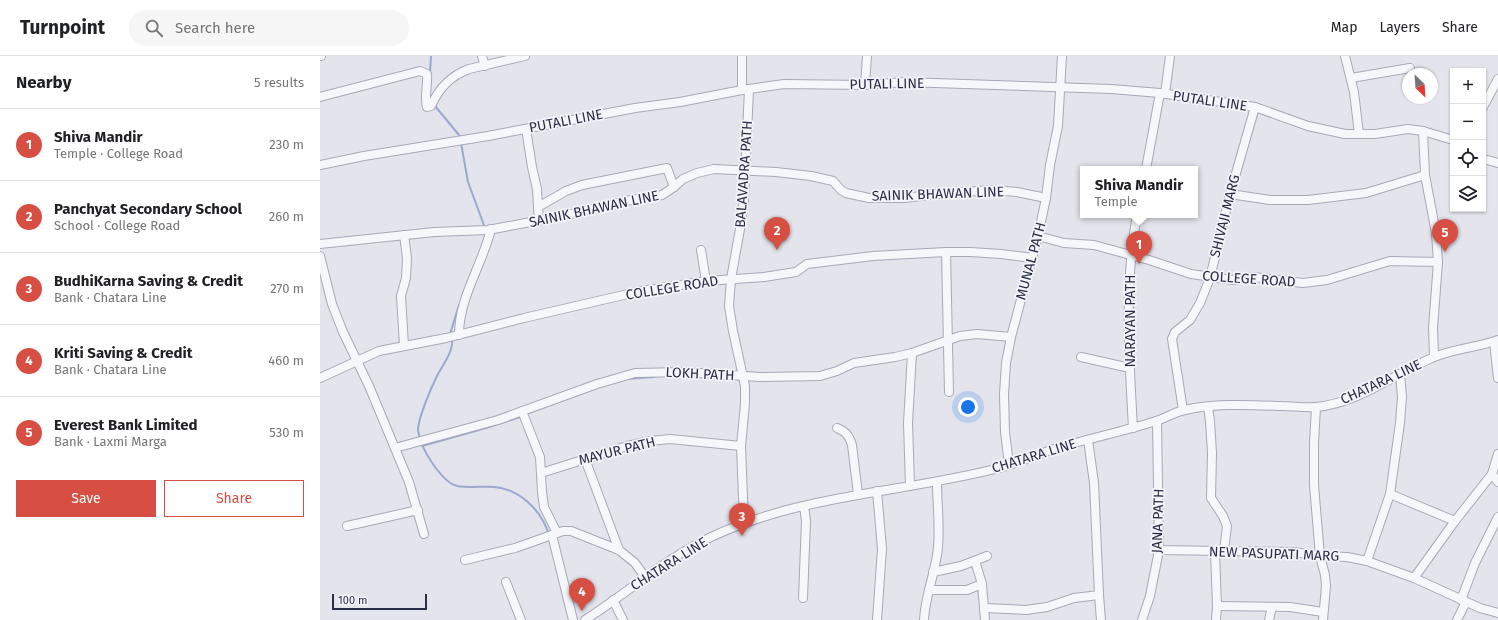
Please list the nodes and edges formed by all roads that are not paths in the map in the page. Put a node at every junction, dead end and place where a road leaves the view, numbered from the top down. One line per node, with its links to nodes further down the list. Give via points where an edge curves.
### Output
1 (482, 56): 8 (street)
2 (525, 56): 8 (street)
3 (742, 56): 14 (street, BALAVADRA PATH)
4 (867, 56): 12 (street)
5 (1062, 56): 13 (street, MUNAL PATH)
6 (1170, 56): 16 (street)
7 (1345, 56): 10 (street)
8 (485, 66): 17 (street, via 469,69 451,77 442,86 433,102 426,107 427,74 420,71)
9 (1402, 69): 10 (street)
10 (1351, 78): 22 (street)
11 (1498, 79): 15 (street)
12 (865, 85): 13 (street, PUTALI LINE, via 905,82); 14 (street, PUTALI LINE, via 784,84)
13 (1060, 87): 16 (street, PUTALI LINE); 32 (street, MUNAL PATH, via 1058,126)
14 (745, 90): 20 (street, PUTALI LINE); 28 (street, BALAVADRA PATH)
15 (1495, 90): 18 (street)
16 (1162, 94): 19 (street, PUTALI LINE); 27 (street)
17 (320, 97)
18 (1485, 104)
19 (1255, 107): 22 (street, PUTALI LINE, via 1308,126 1345,134); 31 (street, SHIVAJI MARG)
20 (526, 129): 26 (street, PUTALI LINE); 33 (street)
21 (1423, 131): 22 (street, PUTALI LINE, via 1408,129); 23 (street, PUTALI LINE); 29 (street)
22 (1359, 134)
23 (1450, 139)
24 (1486, 160): 25 (street)
25 (1498, 163)
26 (320, 165)
27 (1147, 166)
28 (746, 170): 30 (street, SAINIK BHAWAN LINE, via 714,169 697,173 683,179); 32 (street, SAINIK BHAWAN LINE, via 826,179 833,181 846,193 870,198 904,198 993,190); 47 (street, BALAVADRA PATH, via 744,200)
29 (1425, 175): 31 (street, via 1366,193 1308,200 1270,200); 45 (street, via 1436,233)
30 (674, 187): 33 (street, via 669,170 664,168 582,185); 35 (street, SAINIK BHAWAN LINE, via 662,196 625,201)
31 (1230, 194): 46 (street, SHIVAJI MARG)
32 (1046, 198): 38 (street, MUNAL PATH)
33 (538, 207): 35 (street)
34 (1137, 218): 43 (street, NARAYAN PATH)
35 (539, 221): 36 (street, SAINIK BHAWAN LINE)
36 (487, 230): 37 (street, SAINIK BHAWAN LINE); 49 (street, via 483,256 466,294)
37 (404, 235): 39 (street, SAINIK BHAWAN LINE); 53 (street, via 407,258 402,296)
38 (1038, 236): 43 (street, COLLEGE ROAD); 44 (street, MUNAL PATH)
39 (320, 244)
40 (701, 250): 48 (street)
41 (946, 252): 44 (street, COLLEGE ROAD); 47 (street, COLLEGE ROAD, via 850,258 807,264 796,272); 51 (street)
42 (320, 256): 57 (street, via 332,304)
43 (1131, 256): 46 (street, COLLEGE ROAD); 58 (street, NARAYAN PATH)
44 (1033, 258): 50 (street, MUNAL PATH)
45 (1438, 262): 46 (street, COLLEGE ROAD, via 1390,261 1327,280 1303,283 1254,277 1233,280); 55 (street, via 1433,328)
46 (1210, 278): 66 (street, SHIVAJI MARG, via 1190,320 1175,332 1172,339)
47 (731, 279): 48 (street, COLLEGE ROAD); 60 (street, BALAVADRA PATH, via 729,306)
48 (706, 281): 49 (street, COLLEGE ROAD, via 641,291)
49 (458, 336): 53 (street, COLLEGE ROAD)
50 (1011, 337): 51 (street, LOKH PATH, via 977,334); 76 (street, MUNAL PATH, via 1004,394)
51 (948, 340): 54 (street, LOKH PATH); 63 (street)
52 (1496, 341): 55 (street, CHATARA LINE); 62 (street)
53 (404, 346): 57 (street, COLLEGE ROAD, via 379,351)
54 (912, 353): 60 (street, LOKH PATH, via 854,363 820,376); 81 (street, via 908,423)
55 (1434, 356): 59 (street, CHATARA LINE)
56 (1081, 357): 58 (street)
57 (356, 360): 61 (street, COLLEGE ROAD); 73 (street)
58 (1130, 368): 70 (street, NARAYAN PATH)
59 (1400, 374): 65 (street, CHATARA LINE, via 1364,393); 84 (street, via 1400,423)
60 (744, 376): 67 (street, LOKH PATH, via 685,372 635,373); 72 (street, BALAVADRA PATH, via 746,404)
61 (320, 378)
62 (1498, 378)
63 (949, 392)
64 (1208, 407): 65 (street, CHATARA LINE, via 1242,404); 66 (street, CHATARA LINE); 96 (street, via 1212,453 1211,498 1227,526)
65 (1316, 407): 98 (street, via 1314,485)
66 (1183, 410): 68 (street, CHATARA LINE)
67 (522, 411): 73 (street, LOKH PATH); 77 (street, via 540,457)
68 (1157, 421): 70 (street, CHATARA LINE); 94 (street, JANA PATH)
69 (837, 428): 83 (street, via 845,431 852,445)
70 (1133, 428): 71 (street, CHATARA LINE)
71 (1088, 440): 76 (street, CHATARA LINE); 108 (street, via 1094,483)
72 (741, 446): 75 (street, MAYUR PATH, via 670,439 627,446); 89 (street, BALAVADRA PATH)
73 (395, 448): 86 (street)
74 (1498, 454): 78 (street)
75 (584, 459): 77 (street, MAYUR PATH); 93 (street)
76 (1009, 465): 79 (street, CHATARA LINE)
77 (541, 473): 92 (street, via 544,507)
78 (1492, 474): 80 (street); 88 (street)
79 (937, 482): 81 (street, CHATARA LINE); 102 (street, via 938,547)
80 (1498, 482)
81 (910, 486): 82 (street, CHATARA LINE)
82 (876, 491): 83 (street, CHATARA LINE); 121 (street, via 882,549)
83 (858, 494): 85 (street, CHATARA LINE)
84 (1390, 494): 88 (street); 101 (street)
85 (804, 506): 89 (street, CHATARA LINE); 109 (street, via 806,522)
86 (418, 510): 90 (street); 91 (street)
87 (1498, 517): 111 (street, via 1475,563)
88 (1455, 521): 104 (street)
89 (744, 524): 103 (street, CHATARA LINE, via 682,552)
90 (348, 526)
91 (424, 534)
92 (552, 535): 93 (street, via 571,531); 99 (street, via 515,548); 118 (street)
93 (619, 550): 103 (street, via 635,563)
94 (1159, 550): 95 (street, NEW PASUPATI MARG); 125 (street, JANA PATH, via 1150,596)
95 (1215, 551): 96 (street, NEW PASUPATI MARG); 112 (street)
96 (1224, 551): 98 (street, NEW PASUPATI MARG, via 1294,552)
97 (987, 556): 100 (street)
98 (1320, 556): 101 (street, NEW PASUPATI MARG, via 1347,556); 116 (street, via 1326,586)
99 (465, 560)
100 (975, 561): 102 (street); 106 (street)
101 (1367, 561): 104 (street, NEW PASUPATI MARG)
102 (933, 572): 107 (street)
103 (644, 577): 110 (street, CHATARA LINE)
104 (1414, 578): 111 (street, NEW PASUPATI MARG)
105 (506, 582): 117 (street)
106 (982, 584): 107 (street, via 967,590); 114 (street)
107 (929, 590): 122 (street)
108 (1099, 595): 114 (street, via 1074,598 1047,607 1026,610); 124 (street)
109 (803, 598)
110 (613, 600): 119 (street, CHATARA LINE); 120 (street)
111 (1464, 601): 115 (street, NEW PASUPATI MARG); 128 (street)
112 (1217, 606): 113 (street); 126 (street)
113 (1272, 607): 116 (street, via 1290,606); 127 (street)
114 (984, 608): 123 (street)
115 (1498, 613)
116 (1323, 616)
117 (521, 620)
118 (573, 620)
119 (585, 620)
120 (623, 620)
121 (877, 620)
122 (924, 620)
123 (985, 620)
124 (1101, 620)
125 (1142, 620)
126 (1216, 620)
127 (1269, 620)
128 (1457, 620)

